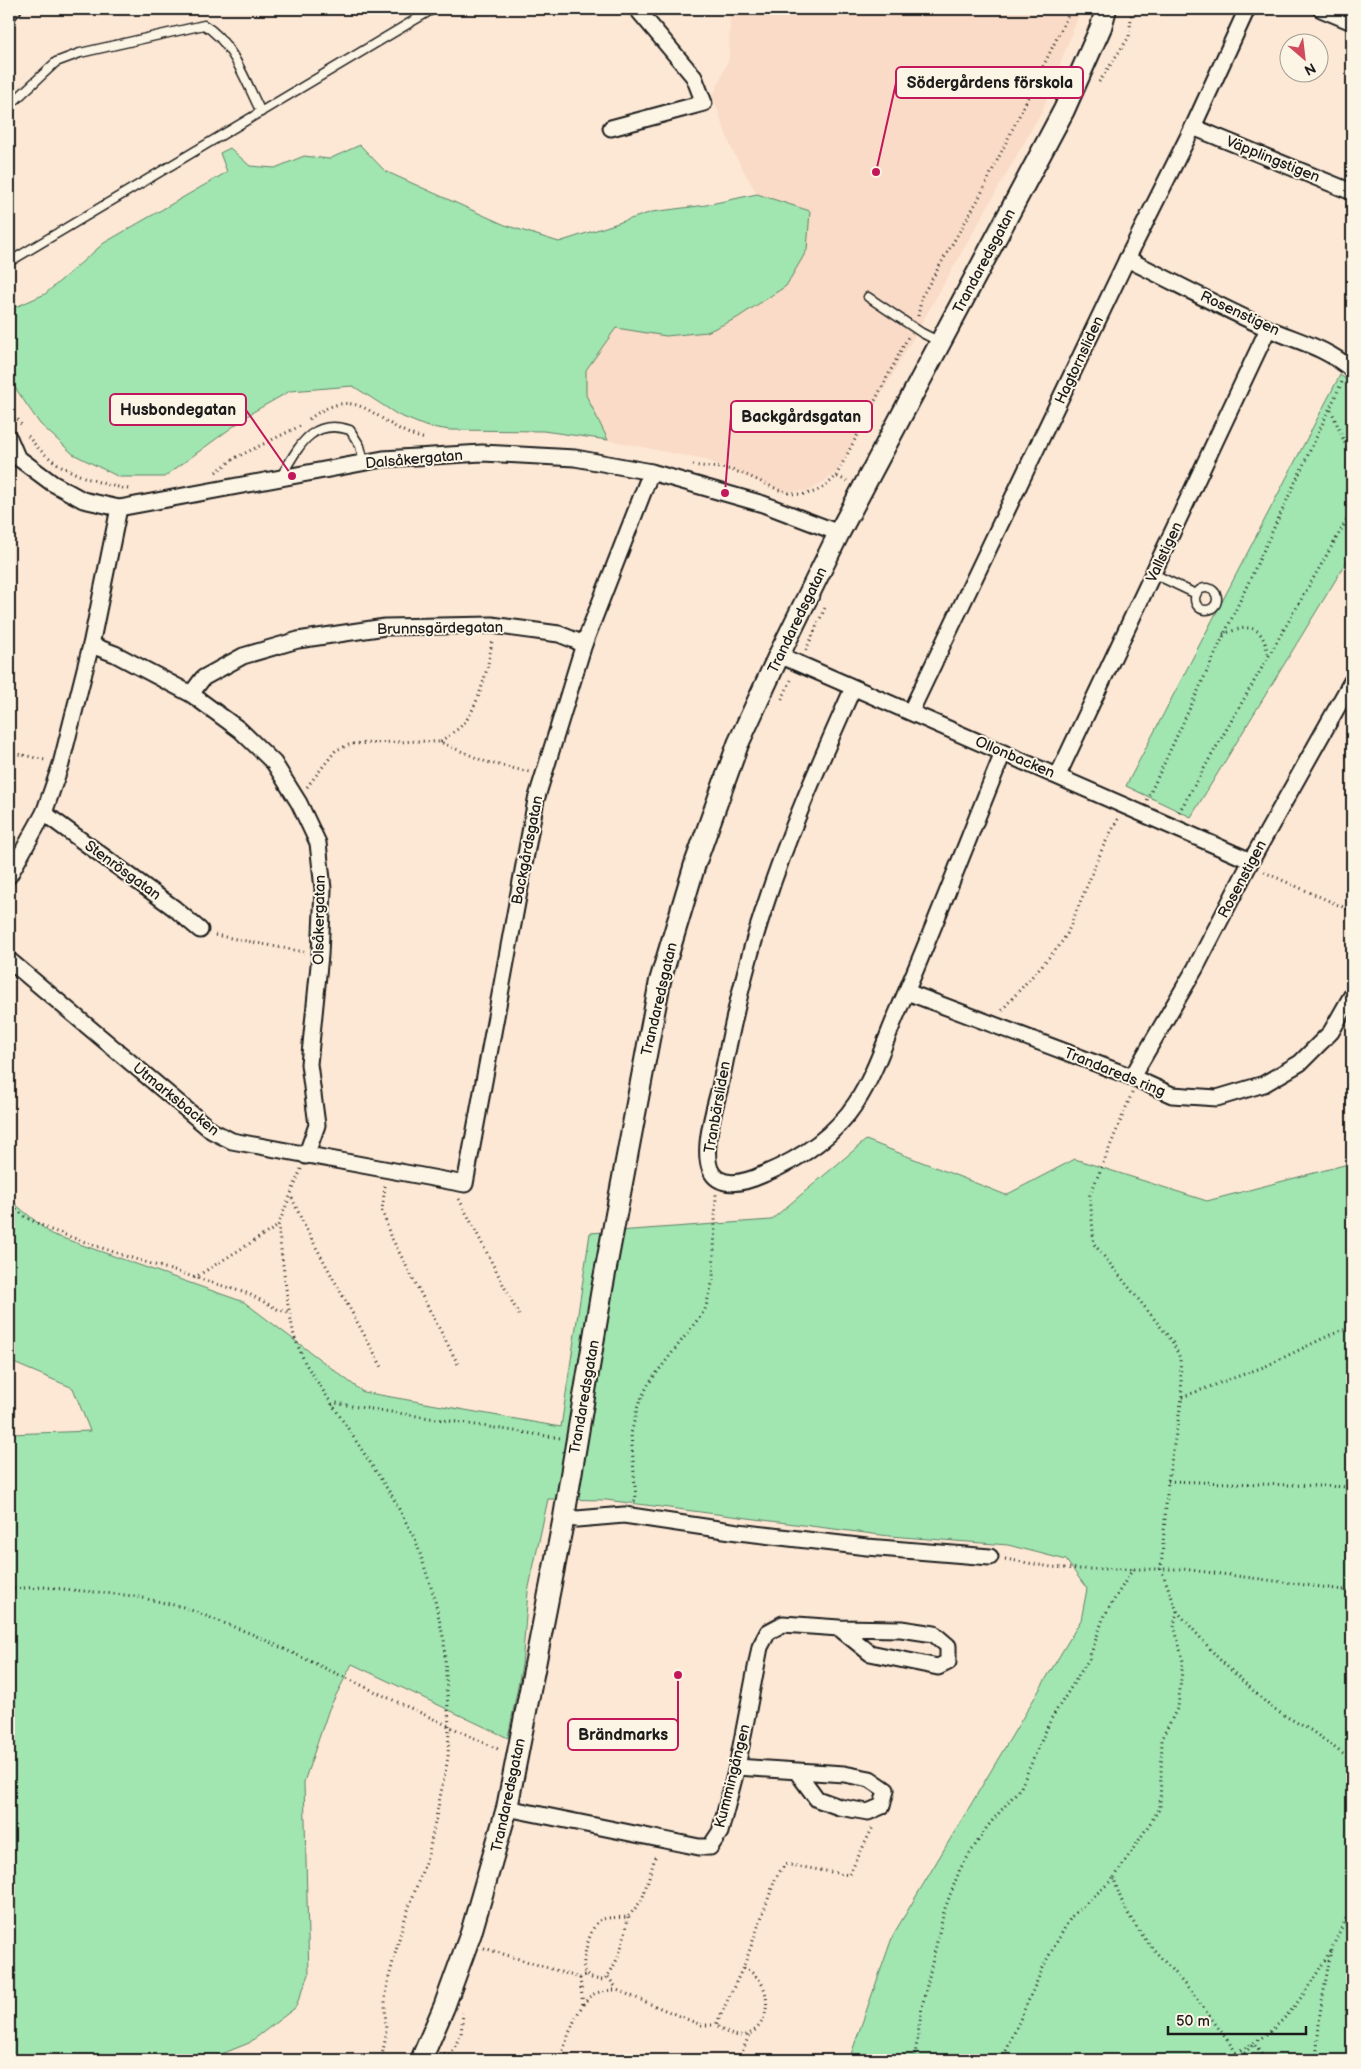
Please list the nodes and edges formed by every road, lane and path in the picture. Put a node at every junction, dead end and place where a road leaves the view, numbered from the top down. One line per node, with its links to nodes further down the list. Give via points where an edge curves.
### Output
1 (14, 9): 8 (street)
2 (433, 9): 11 (lane)
3 (638, 9): 13 (street, via 694,77 704,103)
4 (1071, 9): 18 (path, via 979,198 922,296)
5 (1106, 9): 20 (street, Trandaredsgatan, via 1064,110)
6 (1247, 9): 12 (street, Hagtornsliden)
7 (1321, 9): 9 (street)
8 (9, 13)
9 (1352, 22)
10 (9, 106): 11 (lane, via 56,62 80,53 204,25 217,32 226,44)
11 (261, 112): 16 (lane)
12 (1193, 127): 14 (street, Väpplingstigen); 15 (street, Hagtornsliden)
13 (611, 128)
14 (1352, 192)
15 (1127, 259): 19 (street, Rosenstigen); 44 (street, Hagtornsliden)
16 (9, 262)
17 (868, 297): 18 (lane)
18 (913, 327): 20 (lane); 28 (path)
19 (1268, 329): 21 (street, Rosenstigen, via 1309,343 1337,357); 33 (street, Vallstigen)
20 (940, 342): 32 (street, Trandaredsgatan)
21 (1350, 368): 22 (path)
22 (1331, 409): 24 (path); 36 (path)
23 (9, 438): 25 (street, Dalsåkergatan)
24 (1352, 460)
25 (13, 461): 30 (street, Dalsåkergatan, via 83,500)
26 (364, 462): 27 (street, Dalsåkergatan, via 383,458 482,454 575,458); 29 (street, Dalsåkergatan); 29 (lane, via 360,446 350,430 335,425 318,430 302,442)
27 (651, 472): 32 (street, Dalsåkergatan, via 763,504); 37 (street, Backgårdsgatan)
28 (836, 476)
29 (280, 478): 30 (street, Dalsåkergatan)
30 (118, 508): 38 (street)
31 (1352, 511): 40 (path)
32 (839, 533): 39 (street, Trandaredsgatan)
33 (1154, 574): 34 (lane); 49 (street, Vallstigen)
34 (1196, 594)
35 (492, 625): 37 (street, Brunnsgärdegatan, via 559,634); 43 (street, Brunnsgärdegatan, via 384,627 298,640 243,656 203,678); 45 (path, via 492,643 472,714)
36 (1222, 634): 40 (path, via 1249,628 1259,631); 54 (path)
37 (584, 644): 50 (street, Backgårdsgatan)
38 (91, 645): 43 (street, Olsåkergatan); 48 (street)
39 (779, 655): 42 (street, Ollonbacken); 81 (street, Trandaredsgatan, via 738,744 695,864 660,981)
40 (1268, 655): 55 (path)
41 (1352, 681): 56 (street, Rosenstigen)
42 (853, 688): 44 (street, Ollonbacken); 68 (street, Tranbärsliden, via 803,801 764,906 739,999 708,1140 708,1166)
43 (191, 694): 51 (street, Olsåkergatan, via 240,730 267,756)
44 (912, 711): 47 (street, Ollonbacken)
45 (440, 742): 50 (path, via 486,762); 51 (path, via 351,744 336,750 303,793)
46 (9, 752): 48 (path)
47 (1003, 753): 49 (street, Ollonbacken); 62 (street)
48 (61, 764): 53 (street)
49 (1058, 775): 52 (street, Ollonbacken)
50 (544, 776): 69 (street, Backgårdsgatan, via 536,800)
51 (295, 798): 60 (street, Olsåkergatan, via 318,843 323,889)
52 (1125, 805): 54 (street, Ollonbacken); 64 (path, via 1103,847 1067,934)
53 (44, 812): 57 (street); 59 (street, Stenrösgatan)
54 (1141, 812): 55 (street, Ollonbacken)
55 (1172, 826): 56 (street, Ollonbacken)
56 (1250, 863): 58 (path); 65 (street, Rosenstigen)
57 (9, 876)
58 (1352, 911)
59 (200, 930): 60 (path, via 218,937)
60 (320, 955): 66 (street, Olsåkergatan, via 309,1064 317,1125)
61 (9, 960): 66 (street, Utmarksbacken, via 212,1131 232,1141)
62 (906, 992): 64 (street, Trandareds ring); 68 (street, via 865,1087 836,1127 812,1148 767,1173 734,1182)
63 (1352, 995): 65 (street, Trandareds ring, via 1331,1032 1300,1063 1264,1084 1218,1098 1172,1095)
64 (990, 1023): 65 (street, Trandareds ring)
65 (1135, 1078): 79 (path, via 1090,1195 1094,1244 1172,1341 1180,1358)
66 (306, 1156): 67 (street, Utmarksbacken); 70 (path)
67 (387, 1170): 69 (street, Utmarksbacken); 77 (path, via 382,1210 390,1235)
68 (717, 1179): 84 (path, via 713,1280 705,1310 649,1383 638,1405 631,1434 636,1499)
69 (460, 1183): 75 (path, via 460,1202)
70 (291, 1197): 72 (path); 78 (path)
71 (9, 1203): 73 (path, via 25,1217 51,1230)
72 (278, 1226): 73 (path); 74 (path)
73 (194, 1278): 74 (path, via 249,1294)
74 (289, 1312): 80 (path, via 305,1363)
75 (519, 1314)
76 (1352, 1327): 79 (path, via 1266,1366)
77 (459, 1366)
78 (383, 1369)
79 (1182, 1397): 82 (path)
80 (332, 1405): 81 (path, via 336,1403); 93 (path, via 392,1496 425,1565 444,1640)
81 (576, 1440): 85 (street, Trandaredsgatan)
82 (1168, 1481): 83 (path); 88 (path)
83 (1352, 1487)
84 (624, 1515): 85 (street); 86 (street, via 877,1548)
85 (564, 1517): 94 (street, Trandaredsgatan)
86 (990, 1557): 87 (path, via 1051,1567)
87 (1133, 1569): 88 (path); 123 (path, via 1104,1616 1089,1659 1051,1719 1021,1787 987,1827 960,1869 944,1911 922,2007)
88 (1161, 1569): 90 (path); 91 (path)
89 (9, 1589): 93 (path, via 43,1588 134,1596 183,1607 383,1693)
90 (1352, 1591)
91 (1177, 1611): 95 (path, via 1219,1659 1273,1709); 103 (path, via 1174,1625 1183,1660 1178,1707 1162,1738 1160,1808)
92 (839, 1628): 92 (street, Kummingången, via 901,1629 934,1634 948,1646 948,1662 938,1667 870,1653); 97 (street, Kummingången, via 783,1624 768,1632 760,1647)
93 (449, 1727): 94 (path); 118 (path, via 448,1758 435,1829 388,1977 386,2036)
94 (517, 1757): 101 (street, Trandaredsgatan)
95 (1348, 1757): 96 (path); 98 (path)
96 (1352, 1759)
97 (737, 1767): 99 (street); 102 (street, Kummingången, via 720,1832 710,1847)
98 (1352, 1767)
99 (797, 1772): 100 (street, via 817,1799 868,1812); 100 (street, via 870,1779 886,1790)
100 (879, 1807): 108 (path, via 876,1822 849,1875 785,1864 776,1877)
101 (506, 1808): 102 (street, Kummingången); 119 (street, Trandaredsgatan, via 471,1933)
102 (660, 1839): 105 (path, via 642,1900)
103 (1114, 1878): 116 (path, via 1120,1900 1140,1933 1186,1986 1236,2052); 124 (path, via 1071,1918 1046,1961)
104 (1352, 1906): 107 (path)
105 (628, 1917): 109 (path, via 598,1921 593,1928 583,1966); 110 (path, via 622,1945 612,1974)
106 (483, 1948): 111 (path)
107 (1331, 1950): 116 (path, via 1280,2025); 127 (path)
108 (743, 1968): 114 (path); 115 (path, via 751,1971 764,1988 767,2003 765,2019 753,2034)
109 (586, 1974): 110 (path, via 603,1980); 111 (path)
110 (608, 1976): 112 (path)
111 (580, 1978): 113 (path)
112 (617, 1990): 113 (path, via 592,1995); 114 (path, via 701,2025)
113 (583, 2006): 121 (path)
114 (716, 2025): 115 (path, via 722,2031 744,2036)
115 (749, 2034): 122 (path)
116 (1254, 2044): 125 (path); 126 (path)
117 (443, 2054): 120 (path)
118 (381, 2060)
119 (421, 2060)
120 (456, 2060)
121 (560, 2060)
122 (738, 2060)
123 (917, 2060)
124 (1002, 2060)
125 (1237, 2060)
126 (1266, 2060)
127 (1316, 2060)

